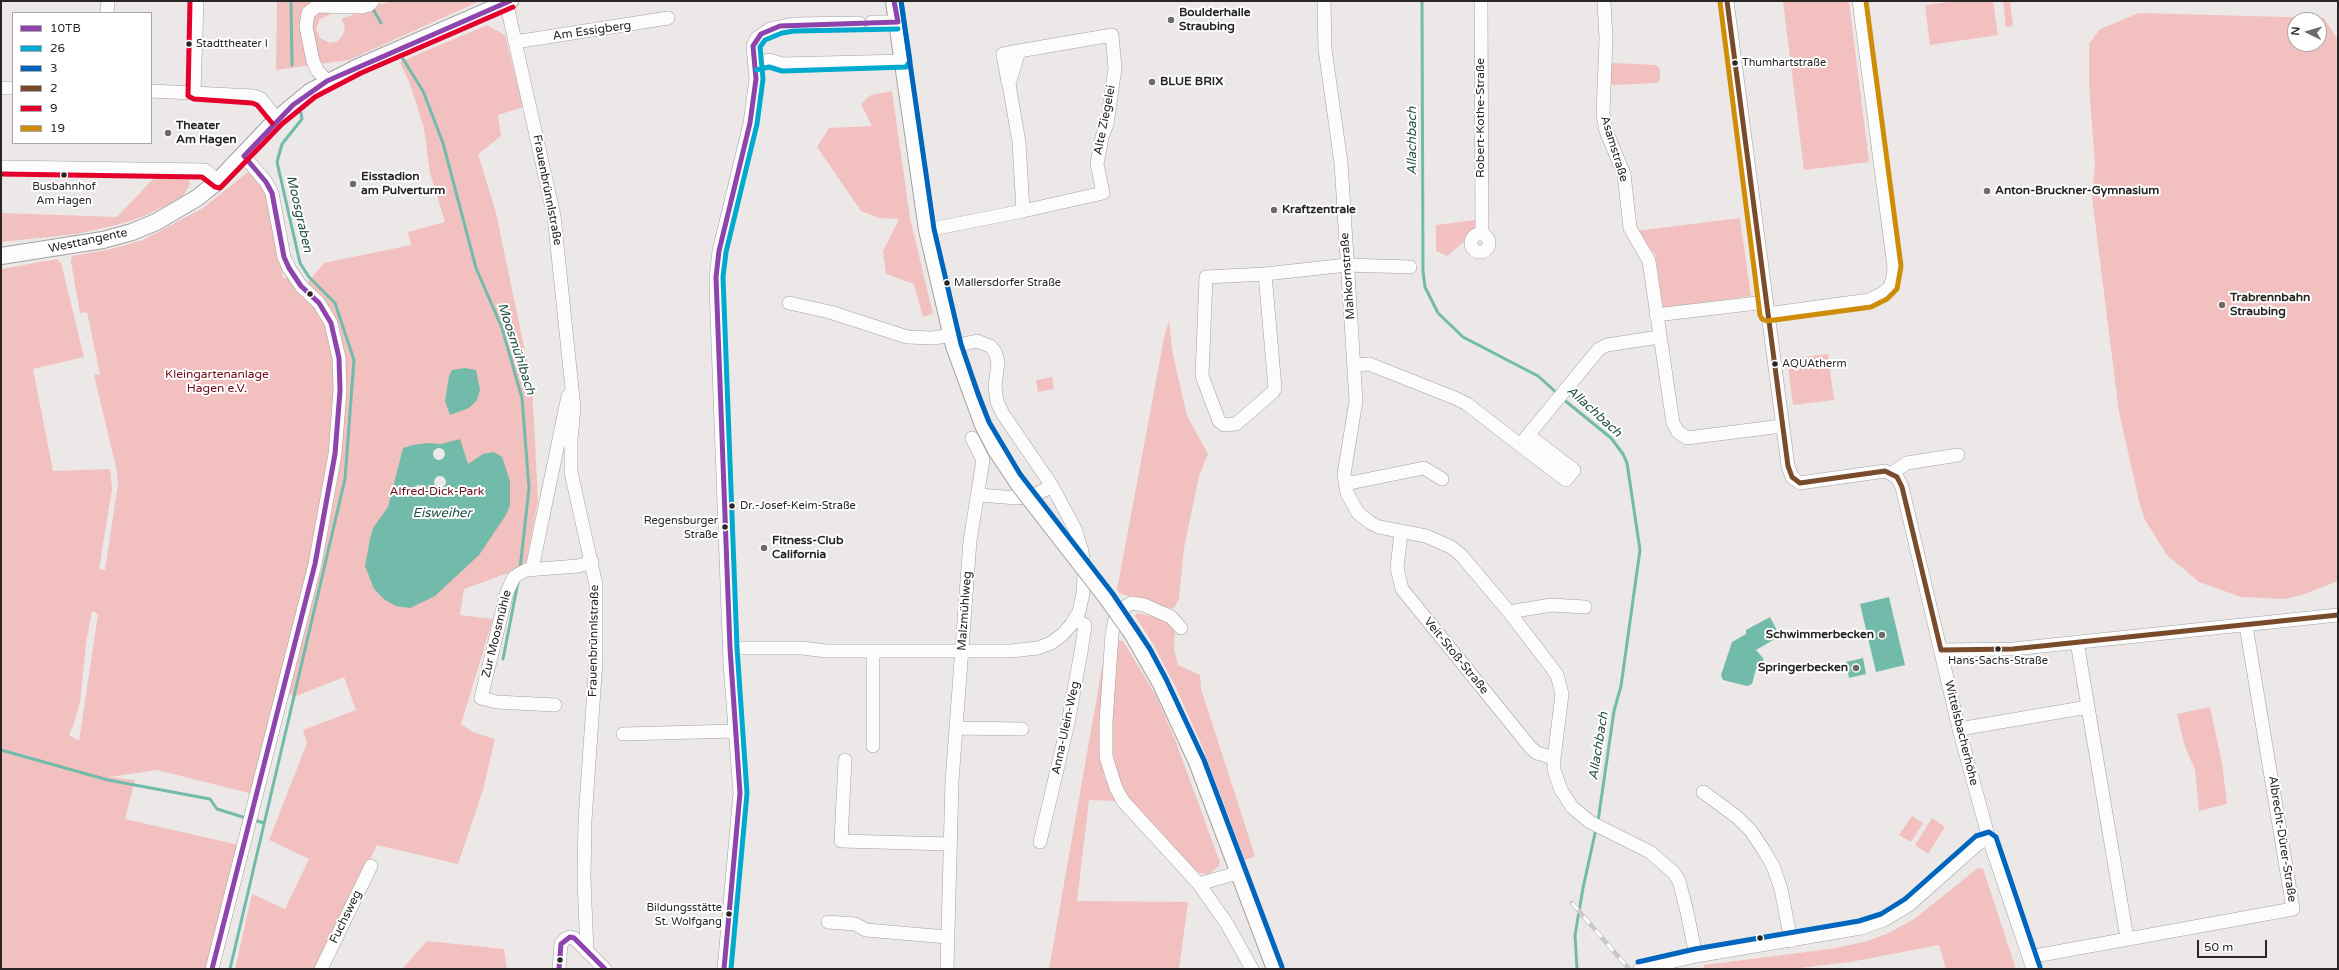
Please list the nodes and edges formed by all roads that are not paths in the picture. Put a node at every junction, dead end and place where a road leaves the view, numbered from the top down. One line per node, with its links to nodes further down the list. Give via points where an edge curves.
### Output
1 (108, 1): 11 (street)
2 (197, 1): 21 (street)
3 (373, 1): 17 (street, via 362,7 318,6 308,13 306,27 313,61)
4 (894, 1): 13 (main road)
5 (1324, 1): 30 (street, Mahkornstraße, via 1325,49 1341,164)
6 (1481, 1): 28 (street, Robert-Kothe-Straße)
7 (1604, 1): 35 (street, Asamstraße, via 1606,39 1602,114 1606,132 1624,174 1630,228 1649,261)
8 (1726, 1): 34 (street)
9 (1859, 1): 34 (street, via 1894,267 1893,277 1890,287 1869,300)
10 (507, 2): 14 (street, Frauenbrünnlstraße); 17 (main road, Westtangente)
11 (107, 12)
12 (668, 18): 14 (street, Am Essigberg)
13 (898, 22): 15 (main road); 16 (street, via 780,26 756,38 753,46)
14 (515, 42): 39 (street, Frauenbrünnlstraße, via 554,216)
15 (903, 61): 16 (street, via 782,64 769,60); 27 (main road)
16 (756, 63): 60 (street, via 750,123 719,251 716,277)
17 (327, 81): 22 (main road, Westtangente, via 306,94)
18 (1, 88): 19 (street)
19 (12, 88)
20 (152, 91): 21 (street)
21 (194, 92): 22 (street, via 254,96 261,99)
22 (278, 119): 23 (main road, Westtangente)
23 (244, 156): 25 (main road, Westtangente); 89 (street, via 272,193 284,258 289,268 301,286 319,303 331,323 336,340 340,375 335,454 315,564)
24 (1, 167): 25 (street, via 205,170)
25 (218, 181): 29 (main road, Westtangente, via 177,211 132,232 96,241)
26 (1023, 211): 26 (street, Alte Ziegelei, via 1019,142 1009,84 1019,52 1112,35 1115,58 1107,124 1097,164 1103,193); 27 (street, Alte Ziegelei)
27 (927, 230): 37 (main road)
28 (1482, 234)
29 (1, 256)
30 (1347, 265): 31 (street); 32 (street); 38 (street, Mahkornstraße)
31 (1410, 267)
32 (1265, 274): 32 (street, via 1206,277 1202,376 1220,421 1229,426 1236,424 1275,388)
33 (789, 303): 37 (street, via 830,312 916,338)
34 (1767, 308): 35 (street); 40 (street)
35 (1656, 316): 36 (street, Asamstraße)
36 (1660, 338): 40 (street, Asamstraße, via 1673,423 1682,436 1694,438); 42 (street, via 1607,345 1599,349)
37 (953, 340): 48 (street, via 977,341 990,346 995,352 998,362 995,387 997,402); 79 (main road, bridge, via 983,425 996,450 1020,486 1132,633 1157,676 1197,762)
38 (1355, 365): 42 (street, via 1369,364 1455,398); 47 (street, Mahkornstraße, via 1356,401 1345,468)
39 (571, 380): 51 (street, Frauenbrünnlstraße, via 574,408 571,472); 52 (street, Frauenbrünnlstraße)
40 (1782, 426): 45 (street, via 1788,466 1792,477 1800,483 1878,472)
41 (972, 438): 49 (street, Malzmühlweg, via 983,460)
42 (1524, 440): 44 (street)
43 (1958, 455): 45 (street, via 1907,463)
44 (1551, 461)
45 (1892, 473): 61 (street, Wittelsbacherhöhe, via 1902,487)
46 (1442, 479): 47 (street, via 1424,468)
47 (1345, 484): 50 (street, Mahkornstraße, via 1350,502 1364,518 1379,527)
48 (1052, 486): 49 (street, via 1033,496 1018,498); 56 (street, via 1075,529 1082,551 1083,593)
49 (978, 495): 63 (street, Malzmühlweg, via 970,541)
50 (1401, 532): 54 (street, Mahkornstraße, via 1426,536 1451,547 1469,563); 72 (street, Veit-Stoß-Straße, via 1397,568 1402,589 1531,748 1537,753)
51 (592, 562): 52 (street); 85 (street, Frauenbrünnlstraße, via 596,585 596,660 585,820)
52 (522, 573): 64 (street, Zur Moosmühle, via 506,592 481,698 497,702)
53 (1585, 607): 54 (street, via 1551,605)
54 (1510, 612): 72 (street, Mahkornstraße, via 1557,675 1561,685)
55 (2338, 615): 57 (street)
56 (1075, 618): 63 (street, via 1062,635 1038,648); 76 (street, Anna-Ulein-Weg, via 1085,625 1081,652 1068,723)
57 (2246, 626): 59 (street); 83 (street, Albrecht-Dürer-Straße, via 2293,909)
58 (1181, 628): 80 (street, via 1171,617 1144,605 1132,603 1119,610 1114,619 1112,634 1105,741 1110,773 1123,801)
59 (2077, 642): 61 (street, via 2013,649); 65 (street)
60 (730, 648): 62 (street); 69 (street)
61 (1941, 650): 68 (street, Wittelsbacherhöhe)
62 (873, 651): 63 (street); 71 (street)
63 (962, 651): 66 (street, Malzmühlweg)
64 (555, 705)
65 (2088, 708): 68 (street); 83 (street)
66 (956, 728): 67 (street); 77 (street, Malzmühlweg)
67 (1022, 729)
68 (1959, 729): 75 (street, Wittelsbacherhöhe)
69 (735, 731): 70 (street); 92 (street, via 740,793)
70 (623, 734)
71 (873, 746)
72 (1554, 758): 86 (street, Mahkornstraße, via 1556,779 1566,800 1590,822 1654,855 1674,873 1679,881)
73 (845, 760): 77 (street, via 841,841)
74 (1703, 792): 84 (street, via 1737,817 1751,831 1763,849 1773,866 1781,889)
75 (1989, 839): 84 (street, via 1980,842 1909,905 1884,920 1861,928); 87 (street, Wittelsbacherhöhe)
76 (1040, 842)
77 (949, 844): 82 (street, Malzmühlweg)
78 (371, 866): 90 (street, Fuchsweg)
79 (1237, 873): 80 (street); 95 (main road)
80 (1199, 884): 94 (street, via 1227,924)
81 (828, 922): 82 (street, via 855,924 866,930)
82 (947, 937): 93 (street, Malzmühlweg)
83 (2127, 938): 87 (street)
84 (1791, 941): 86 (street)
85 (587, 952): 88 (street); 91 (street, via 574,938 565,939 559,951)
86 (1696, 956): 96 (street)
87 (2031, 963)
88 (603, 968)
89 (212, 969)
90 (321, 969)
91 (559, 969)
92 (724, 969)
93 (947, 969)
94 (1252, 969)
95 (1275, 969)
96 (1640, 969)

